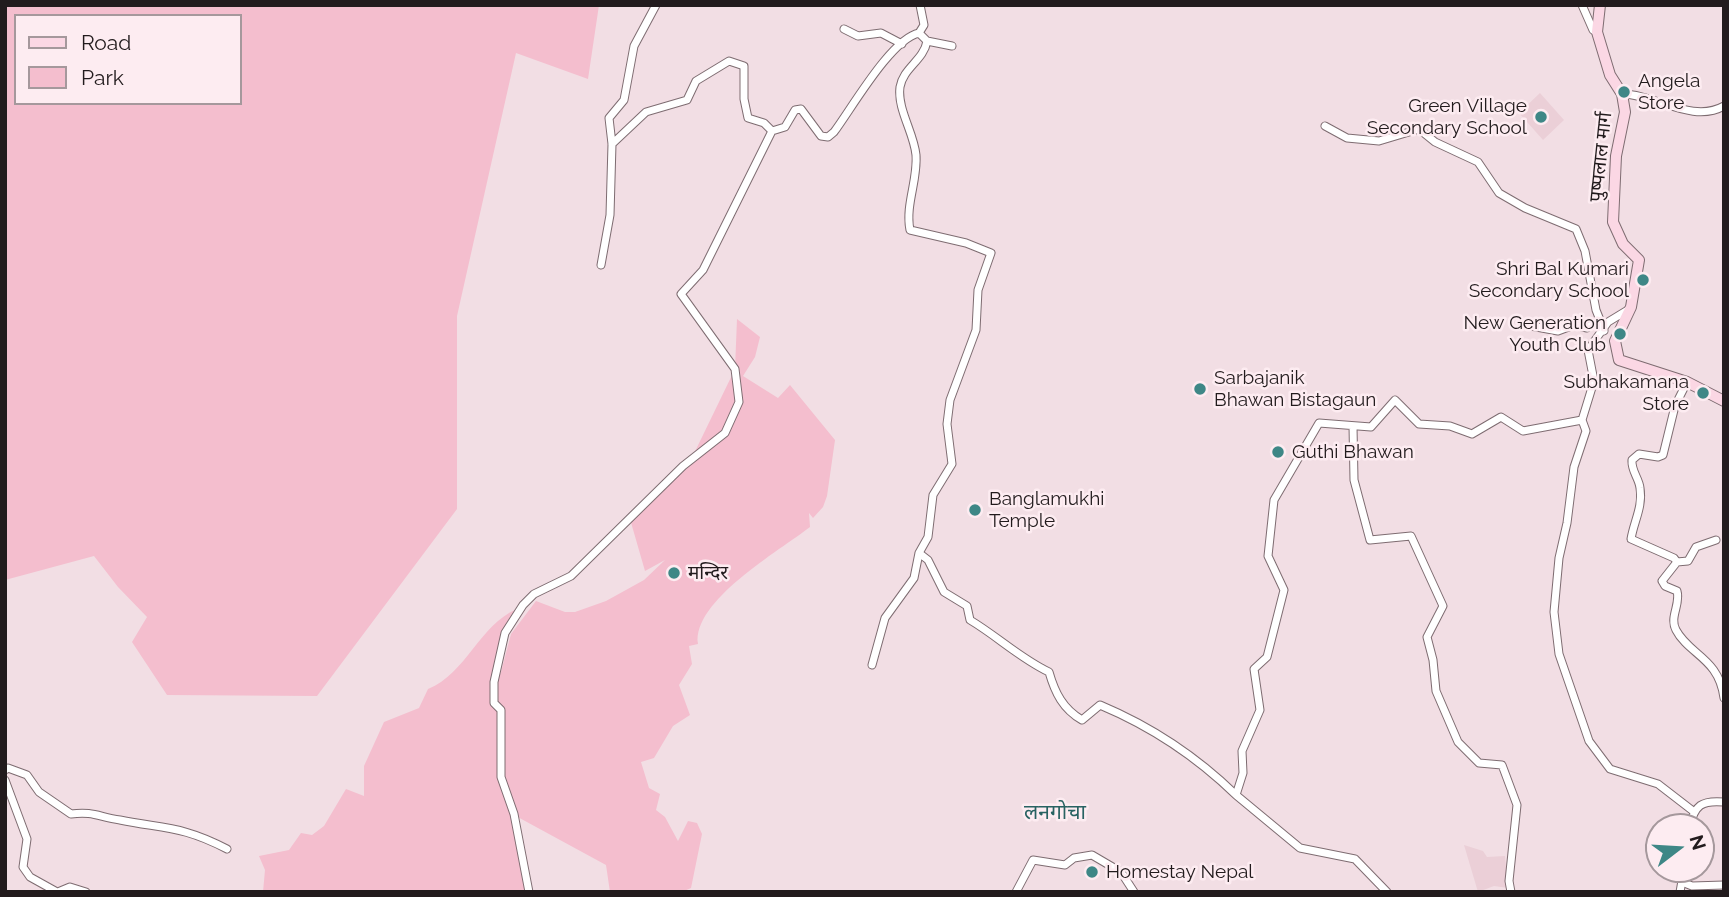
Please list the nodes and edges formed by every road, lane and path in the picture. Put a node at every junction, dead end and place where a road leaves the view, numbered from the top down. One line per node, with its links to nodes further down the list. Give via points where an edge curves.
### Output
1 (656, 5): 15 (street, via 634,46 624,100 610,118)
2 (920, 5): 7 (street, via 924,25)
3 (1582, 5): 6 (street)
4 (1600, 5): 6 (street, पुष्पलाल मार्ग)
5 (844, 29): 9 (street, via 858,36 881,33)
6 (1597, 32): 11 (street, पुष्पलाल मार्ग, via 1610,75)
7 (919, 33): 8 (street); 9 (street)
8 (927, 41): 10 (street); 25 (street, via 900,88 916,158 910,230 991,253 978,290 976,330 950,400 947,424 953,464 933,495 928,537)
9 (902, 44): 14 (street, via 828,136 821,136 801,109 795,110 785,127)
10 (952, 46)
11 (1622, 94): 12 (street, via 1711,113); 17 (street, पुष्पलाल मार्ग, via 1625,112 1616,156 1613,222 1623,244 1639,260)
12 (1724, 106)
13 (1325, 126): 19 (street, via 1347,138 1379,141 1419,129 1435,142 1478,162 1499,193 1576,229)
14 (772, 131): 15 (street, via 748,118 744,66 729,61 696,81 687,100 646,113); 39 (street, via 703,270 681,294 735,369 739,402 725,433 683,466 571,576 534,594 505,633 494,703 500,710 501,777 514,814)
15 (612, 144): 16 (street, via 610,215)
16 (601, 265)
17 (1631, 307): 19 (street, via 1608,322); 20 (street, पुष्पलाल मार्ग, via 1615,341 1619,360)
18 (1531, 326): 19 (street, via 1558,331 1574,324 1587,328 1596,323)
19 (1604, 331): 22 (street, via 1588,350 1594,382)
20 (1687, 382): 21 (street, पुष्पलाल मार्ग); 26 (street, via 1675,406 1663,455 1639,454 1632,465 1640,485 1641,509 1631,539)
21 (1724, 401)
22 (1582, 420): 23 (street, via 1523,431 1501,417 1472,435 1450,426 1419,424 1395,400 1371,427); 33 (street, via 1586,431 1574,467 1559,558 1554,612 1559,654 1589,741 1610,769 1658,784)
23 (1353, 426): 31 (street, via 1319,422 1273,500 1268,556 1284,590 1268,657 1254,669 1260,710 1242,751 1243,773); 43 (street, via 1354,480 1370,540 1411,536 1443,606 1427,637 1436,691 1458,742 1479,762 1502,765 1517,806)
24 (1716, 540): 26 (street, via 1696,547 1688,562)
25 (919, 554): 27 (street, via 914,578 885,618); 31 (street, via 928,561 944,592 967,606 970,620 1049,672 1054,691 1076,716 1083,720 1100,705 1124,715 1206,765)
26 (1677, 562): 28 (street, via 1662,581 1677,591 1679,598 1676,631 1713,668)
27 (872, 665)
28 (1724, 698)
29 (5, 770): 34 (street, via 27,775 39,792 71,814 91,811 118,820 177,827)
30 (5, 780): 37 (street, via 27,839 23,867 30,877)
31 (1236, 794): 42 (street, via 1300,848 1355,859)
32 (1724, 802): 33 (street, via 1704,802)
33 (1693, 811)
34 (227, 849)
35 (1684, 883): 36 (street)
36 (1724, 884)
37 (58, 892): 38 (street, via 70,887)
38 (86, 892)
39 (529, 892)
40 (1016, 892): 41 (street, via 1032,860 1065,865 1082,855 1092,855 1121,872)
41 (1135, 892)
42 (1387, 892)
43 (1511, 892)

